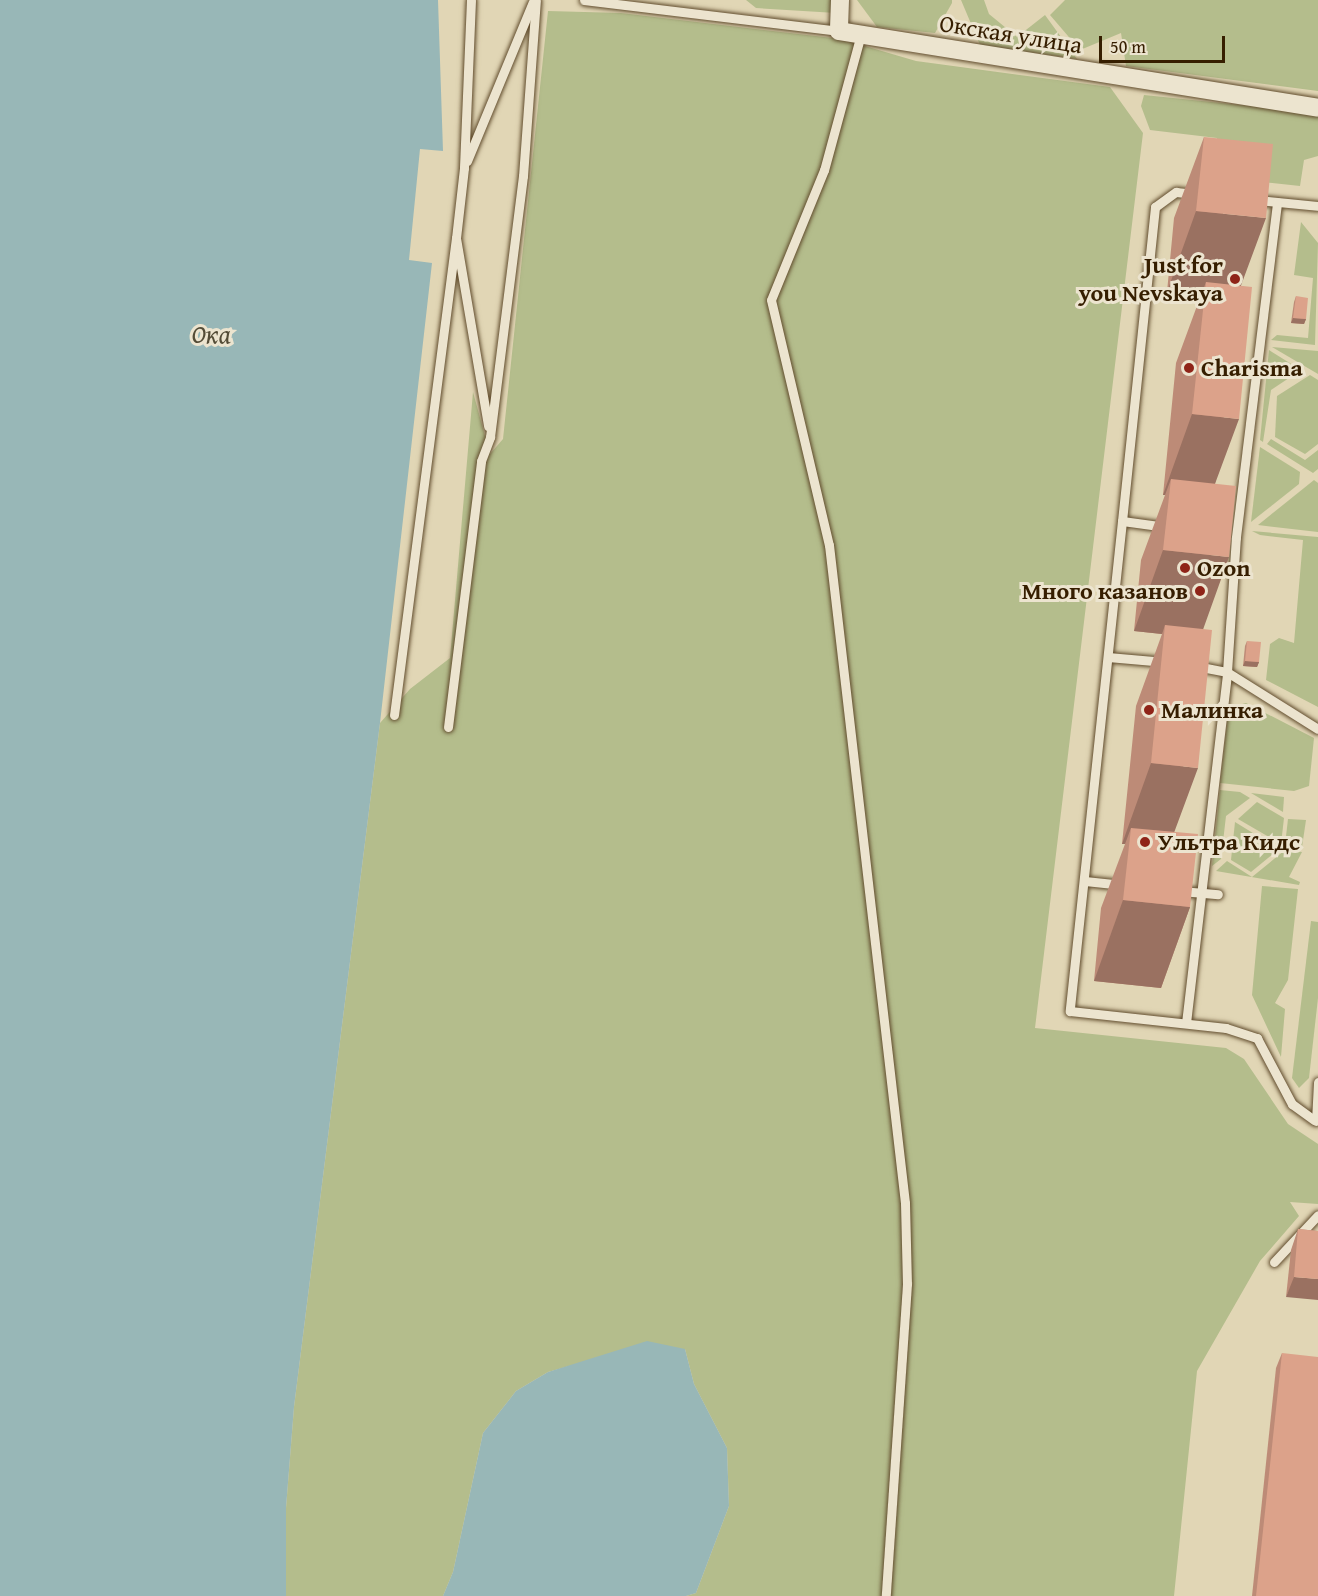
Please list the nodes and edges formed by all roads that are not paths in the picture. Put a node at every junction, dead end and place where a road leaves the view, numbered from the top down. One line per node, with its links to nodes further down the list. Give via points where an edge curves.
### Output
1 (471, 0): 8 (lane)
2 (535, 0): 8 (lane); 14 (lane, via 523,176)
3 (584, 0): 5 (lane)
4 (840, 0): 5 (street)
5 (839, 31): 6 (street, Окская улица)
6 (861, 34): 7 (street, Окская улица); 34 (lane, via 824,170 771,300 829,545 905,1203 907,1284)
7 (1318, 108)
8 (464, 168): 13 (lane)
9 (1210, 196): 15 (lane, via 1176,192 1155,207)
10 (1243, 199): 11 (lane)
11 (1277, 202): 12 (lane); 18 (lane)
12 (1318, 206)
13 (456, 238): 14 (lane); 21 (lane)
14 (490, 437): 22 (lane, via 481,461)
15 (1122, 521): 16 (lane); 19 (lane)
16 (1179, 529)
17 (1225, 536): 18 (lane)
18 (1236, 537): 20 (lane)
19 (1108, 657): 20 (lane); 24 (lane)
20 (1227, 672): 23 (lane); 27 (lane)
21 (394, 715)
22 (448, 727)
23 (1318, 729)
24 (1085, 881): 25 (lane); 29 (lane, via 1070,1011)
25 (1131, 886)
26 (1167, 889): 27 (lane)
27 (1202, 893): 28 (lane); 29 (lane)
28 (1218, 894)
29 (1186, 1023): 31 (lane, via 1226,1028 1257,1038 1292,1104)
30 (1318, 1082): 31 (lane)
31 (1316, 1121)
32 (1318, 1215): 33 (lane)
33 (1274, 1262)
34 (886, 1596)

